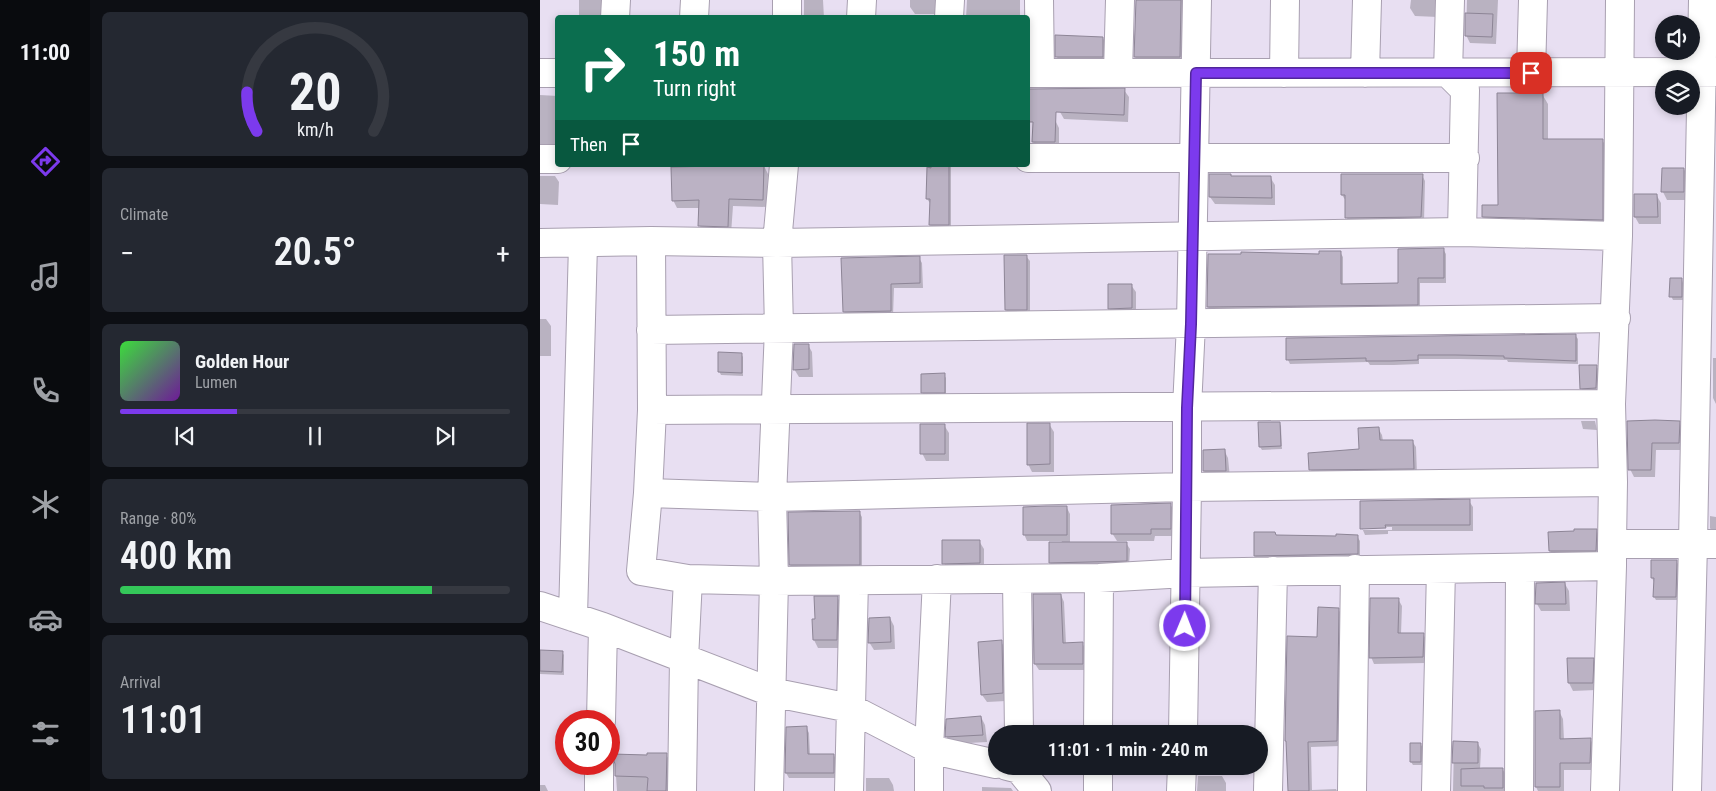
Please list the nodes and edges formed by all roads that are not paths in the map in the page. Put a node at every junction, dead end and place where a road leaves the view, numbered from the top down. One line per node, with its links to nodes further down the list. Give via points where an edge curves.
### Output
1 (616, 0): 15 (street)
2 (694, 0): 16 (street)
3 (787, 0): 17 (street)
4 (862, 0): 18 (street)
5 (950, 0): 19 (street)
6 (1039, 0): 23 (street)
7 (1120, 0): 24 (street)
8 (1197, 0): 25 (street)
9 (1285, 0): 26 (street)
10 (1367, 0): 27 (street)
11 (1450, 0): 28 (street)
12 (1533, 0): 29 (street)
13 (1620, 0): 30 (street)
14 (1703, 0): 20 (street)
15 (615, 15)
16 (694, 15)
17 (787, 15)
18 (861, 15)
19 (949, 15)
20 (1709, 72): 30 (street); 56 (street)
21 (540, 73): 22 (street)
22 (555, 73)
23 (1034, 73): 24 (street)
24 (1118, 73): 25 (street)
25 (1196, 73): 26 (street); 35 (street)
26 (1284, 73): 27 (street)
27 (1365, 73): 28 (street)
28 (1448, 73): 29 (street); 32 (street, via 1465,90)
29 (1531, 73): 30 (street)
30 (1619, 73): 39 (street)
31 (1030, 158): 35 (street)
32 (1465, 158): 35 (street); 37 (street)
33 (540, 159): 34 (street)
34 (555, 159)
35 (1194, 159): 38 (street)
36 (784, 167): 43 (street)
37 (1462, 232): 38 (street); 39 (street)
38 (1192, 236): 43 (street); 45 (street)
39 (1618, 236): 44 (street)
40 (652, 241): 42 (street); 43 (street); 47 (street)
41 (540, 243): 42 (street)
42 (583, 244): 70 (street)
43 (777, 244): 46 (street)
44 (1616, 318): 45 (street); 48 (street)
45 (1191, 324): 46 (street); 49 (street)
46 (779, 329): 47 (street); 51 (street)
47 (651, 330): 50 (street)
48 (1610, 404): 49 (street); 52 (street)
49 (1187, 408): 51 (street); 53 (street)
50 (652, 410): 51 (street); 54 (street)
51 (775, 410): 55 (street)
52 (1613, 482): 53 (street); 57 (street)
53 (1187, 487): 55 (street); 62 (street)
54 (648, 493): 55 (street); 65 (street, via 641,571)
55 (772, 497): 67 (street)
56 (1705, 543): 57 (street); 98 (street)
57 (1612, 555): 59 (street); 97 (street)
58 (1441, 569): 59 (street); 60 (street); 95 (street)
59 (1520, 569): 96 (street)
60 (1355, 570): 61 (street); 94 (street)
61 (1273, 571): 62 (street); 93 (street)
62 (1186, 573): 64 (street); 78 (street)
63 (1018, 578): 64 (street); 66 (street); 76 (street)
64 (1099, 578): 77 (street)
65 (688, 579): 67 (street); 72 (street)
66 (937, 579): 68 (street); 79 (street)
67 (774, 581): 68 (street); 73 (street)
68 (854, 581): 74 (street)
69 (540, 606): 70 (street)
70 (573, 617): 71 (street)
71 (603, 627): 72 (street); 75 (street)
72 (684, 659): 73 (street); 86 (street)
73 (770, 692): 74 (street); 87 (street)
74 (850, 708): 79 (street); 88 (street)
75 (600, 710)
76 (1019, 725)
77 (1098, 725)
78 (1183, 725)
79 (929, 749): 80 (street); 89 (street)
80 (988, 765)
81 (600, 775): 85 (street)
82 (1017, 775): 90 (street)
83 (1098, 775): 91 (street)
84 (1182, 775): 92 (street)
85 (599, 791)
86 (682, 791)
87 (769, 791)
88 (849, 791)
89 (929, 791)
90 (1037, 791)
91 (1098, 791)
92 (1182, 791)
93 (1268, 791)
94 (1352, 791)
95 (1436, 791)
96 (1519, 791)
97 (1605, 791)
98 (1687, 791)

